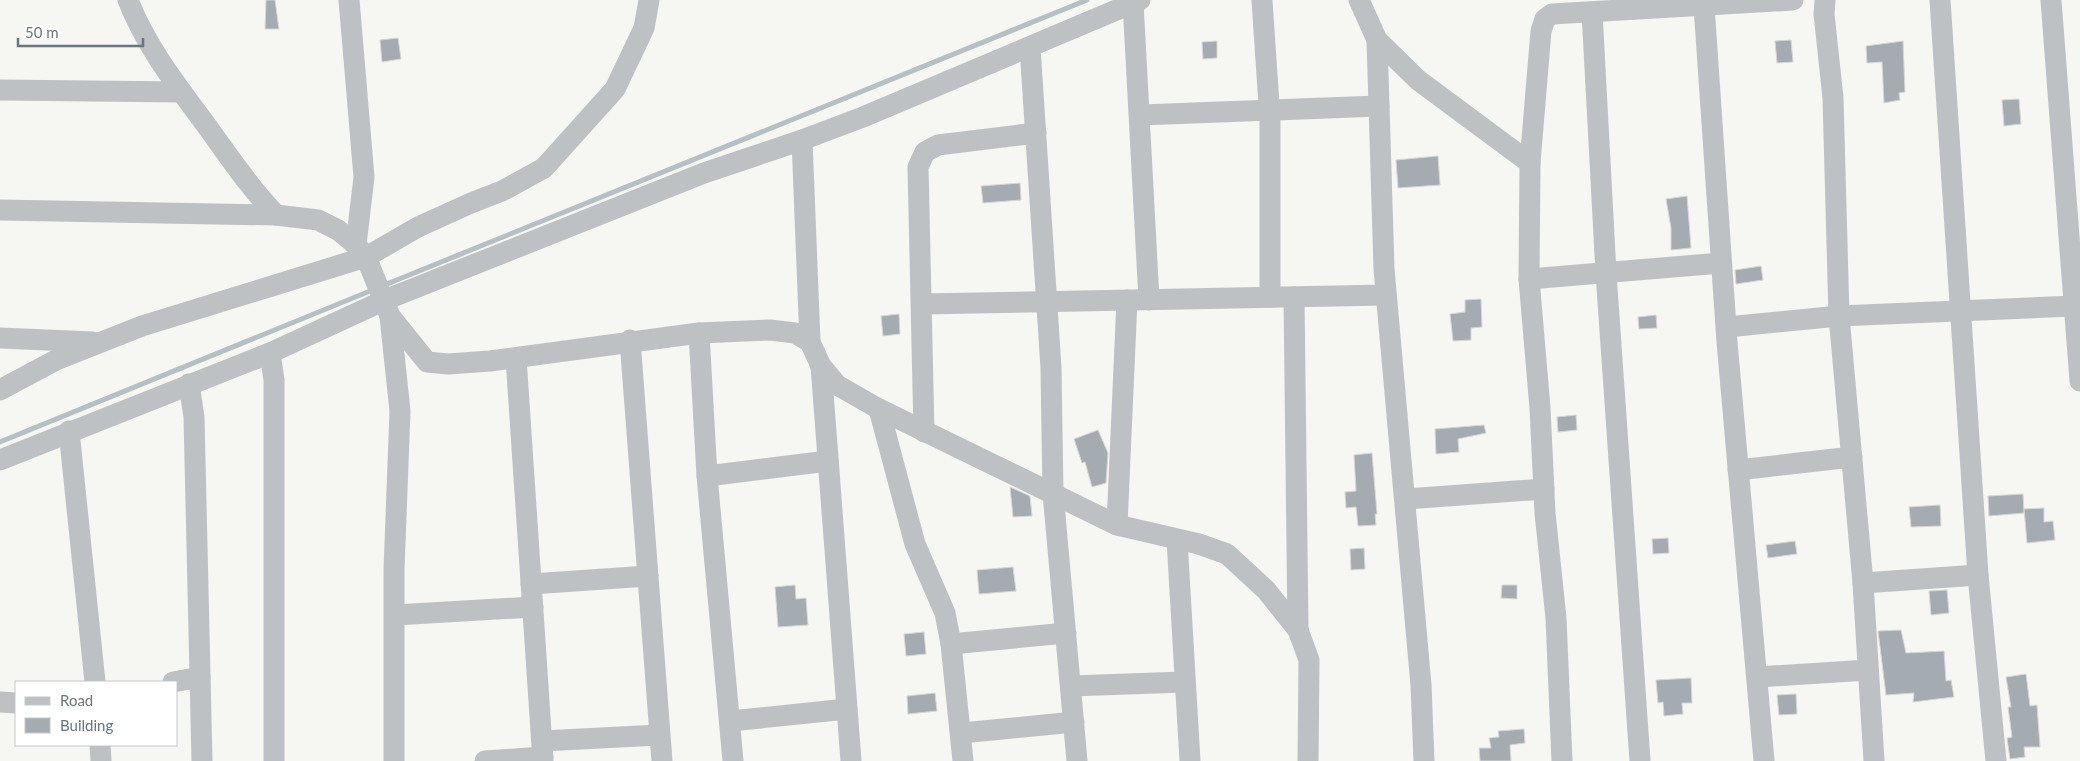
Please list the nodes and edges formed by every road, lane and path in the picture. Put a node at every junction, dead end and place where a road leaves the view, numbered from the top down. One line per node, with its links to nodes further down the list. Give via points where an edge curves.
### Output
1 (128, 0): 16 (street, via 138,27)
2 (349, 0): 26 (street, via 364,177)
3 (649, 0): 26 (street, via 644,28 615,89 544,168 502,191)
4 (1262, 0): 18 (street)
5 (1359, 0): 13 (street)
6 (1793, 0): 11 (street)
7 (1825, 0): 40 (street, via 1833,98)
8 (1940, 0): 39 (street)
9 (2051, 0): 25 (street)
10 (1136, 1): 14 (street); 19 (street)
11 (1704, 6): 12 (street); 27 (street)
12 (1592, 12): 22 (street, via 1552,14 1545,19 1541,31); 28 (street)
13 (1377, 40): 17 (street); 22 (street, via 1418,80)
14 (1030, 47): 20 (street); 21 (street)
15 (0, 90): 16 (street)
16 (182, 92): 24 (street, via 235,168)
17 (1379, 106): 18 (street); 30 (street)
18 (1270, 109): 19 (street); 31 (street)
19 (1141, 115): 34 (street)
20 (1036, 133): 35 (street); 36 (street, via 938,145 925,152 918,167)
21 (802, 140): 38 (street, via 704,173); 46 (street)
22 (1530, 163): 29 (street)
23 (0, 210): 24 (street)
24 (276, 215): 26 (street, via 318,220 338,230)
25 (2074, 239): 37 (street)
26 (361, 251): 38 (street); 45 (street)
27 (1721, 263): 28 (street); 41 (street)
28 (1606, 272): 29 (street); 105 (street)
29 (1529, 279): 61 (street)
30 (1386, 295): 32 (street); 63 (street)
31 (1270, 297): 32 (street); 34 (street)
32 (1294, 297): 72 (street)
33 (1127, 300): 34 (street); 35 (street); 64 (street)
34 (1149, 300)
35 (1047, 302): 36 (street); 62 (street)
36 (922, 304): 55 (street)
37 (2074, 306): 39 (street); 50 (street)
38 (388, 308): 47 (street); 48 (street, via 428,362 448,364); 71 (street, via 400,411 394,570)
39 (1961, 311): 40 (street); 66 (street)
40 (1839, 316): 41 (street); 56 (street)
41 (1728, 327): 59 (street)
42 (699, 333): 44 (street); 46 (street, via 770,330 795,333); 60 (street)
43 (0, 338): 45 (street)
44 (630, 340): 48 (street); 67 (street)
45 (101, 342): 52 (street, via 56,360)
46 (810, 342): 49 (street)
47 (270, 353): 51 (street); 93 (street, via 274,380)
48 (516, 358): 69 (street)
49 (821, 366): 53 (street, via 838,385); 58 (street)
50 (2080, 380)
51 (189, 384): 54 (street); 76 (street, via 194,417)
52 (0, 390)
53 (879, 409): 55 (street); 74 (street, via 915,544 945,613)
54 (70, 431): 57 (street); 78 (street)
55 (924, 432): 62 (street)
56 (1852, 457): 59 (street); 68 (street)
57 (0, 460)
58 (828, 461): 60 (street); 84 (street)
59 (1738, 470): 77 (street)
60 (707, 476): 85 (street)
61 (1544, 490): 63 (street); 104 (street, via 1556,618)
62 (1053, 492): 64 (street); 73 (street)
63 (1406, 499): 103 (street)
64 (1117, 525): 65 (street)
65 (1176, 540): 72 (street, via 1227,554 1266,590); 80 (street)
66 (1978, 574): 68 (street); 108 (street)
67 (648, 576): 69 (street); 88 (street)
68 (1863, 583): 75 (street)
69 (531, 584): 70 (street)
70 (532, 607): 71 (street); 90 (street)
71 (396, 615): 94 (street)
72 (1298, 630): 102 (street, via 1309,660)
73 (1066, 633): 74 (street); 81 (street)
74 (951, 644): 87 (street)
75 (1868, 670): 77 (street); 107 (street)
76 (200, 677): 79 (street); 92 (street)
77 (1757, 677): 106 (street)
78 (95, 681)
79 (178, 681)
80 (1184, 682): 81 (street); 101 (street)
81 (1071, 686): 86 (street)
82 (0, 702): 83 (street)
83 (15, 703)
84 (847, 709): 85 (street); 98 (street)
85 (731, 721): 97 (street)
86 (1074, 722): 87 (street); 100 (street)
87 (962, 733): 99 (street)
88 (659, 735): 90 (street); 96 (street)
89 (100, 746): 91 (street)
90 (542, 753): 95 (street)
91 (101, 761)
92 (202, 761)
93 (274, 761)
94 (394, 761)
95 (485, 761)
96 (662, 761)
97 (734, 761)
98 (851, 761)
99 (963, 761)
100 (1077, 761)
101 (1190, 761)
102 (1308, 761)
103 (1424, 761)
104 (1562, 761)
105 (1640, 761)
106 (1764, 761)
107 (1874, 761)
108 (1996, 761)

